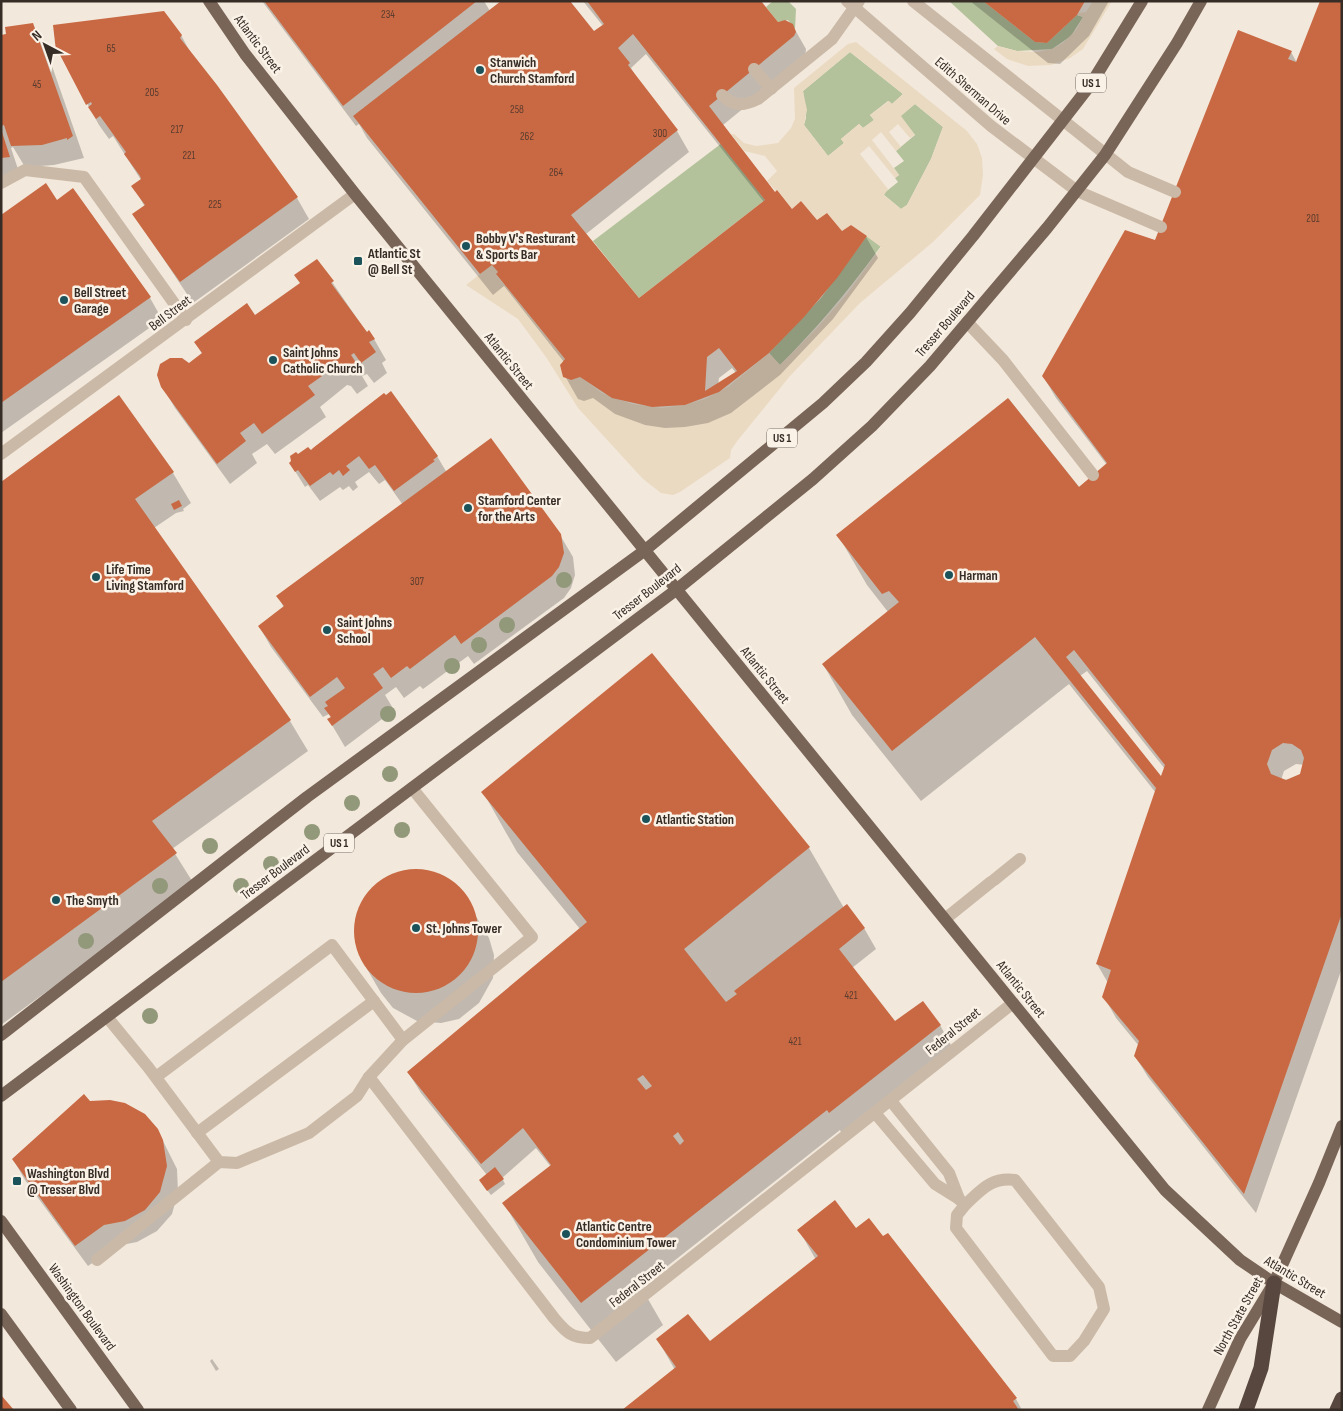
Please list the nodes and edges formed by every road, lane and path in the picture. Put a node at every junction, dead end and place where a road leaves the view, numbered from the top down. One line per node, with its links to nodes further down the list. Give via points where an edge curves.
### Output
1 (209, 1): 15 (main road, Atlantic Street)
2 (913, 1): 9 (street)
3 (1142, 1): 9 (main road, US 1, via 1090,84)
4 (1201, 1): 10 (main road, Tresser Boulevard / US 1)
5 (853, 3): 7 (street, via 832,39); 11 (street, Edith Sherman Drive, via 991,126)
6 (754, 69): 7 (street)
7 (771, 89): 8 (street, via 758,100 745,105 729,102)
8 (722, 95)
9 (1062, 121): 10 (street); 11 (main road, US 1)
10 (1105, 155): 13 (main road, Tresser Boulevard / US 1); 14 (street, via 1128,172)
11 (1033, 159): 13 (street, Edith Sherman Drive); 21 (main road, US 1, via 910,313 866,362 767,451)
12 (1, 183): 17 (street, via 24,170 84,176)
13 (1077, 191): 16 (street, Edith Sherman Drive); 18 (main road, Tresser Boulevard / US 1)
14 (1175, 192)
15 (355, 194): 17 (street, Bell Street); 21 (main road, Atlantic Street)
16 (1160, 227)
17 (186, 320): 19 (street, Bell Street)
18 (967, 322): 20 (street, via 1003,360); 22 (main road, Tresser Boulevard / US 1, via 872,426 813,480)
19 (1, 454)
20 (1093, 475)
21 (644, 551): 22 (main road, Atlantic Street); 29 (main road, US 1, via 307,798)
22 (676, 590): 23 (main road, Tresser Boulevard / US 1); 25 (main road, Atlantic Street)
23 (412, 788): 28 (main road, Tresser Boulevard / US 1); 30 (street, via 532,937)
24 (1020, 859): 25 (street)
25 (944, 919): 27 (main road, Atlantic Street)
26 (374, 1001): 30 (street); 31 (street, via 332,945); 37 (street)
27 (1013, 1003): 34 (street, Federal Street); 42 (main road, Atlantic Street, via 1166,1190 1240,1260)
28 (107, 1017): 31 (street); 33 (main road, Tresser Boulevard / US 1)
29 (1, 1035)
30 (403, 1040): 32 (street)
31 (156, 1077): 37 (street)
32 (369, 1077): 35 (street, Federal Street, via 554,1318 566,1332 577,1338 590,1338 604,1328); 38 (street, via 357,1096 309,1133 237,1163)
33 (1, 1096)
34 (891, 1101): 35 (street, Federal Street); 39 (street, via 949,1173)
35 (876, 1113): 39 (street, via 936,1184)
36 (1342, 1126): 42 (main road, North State Street)
37 (197, 1133): 38 (street)
38 (219, 1162): 41 (street)
39 (962, 1202): 39 (street, via 956,1214 956,1228 1053,1356 1070,1356 1104,1309 1099,1287 1015,1180 1001,1178)
40 (1, 1221): 47 (main road, Washington Boulevard)
41 (98, 1260)
42 (1274, 1283): 44 (main road, Atlantic Street); 48 (main road, North State Street, via 1240,1340); 49 (highway, via 1261,1368)
43 (1, 1314): 46 (main road)
44 (1342, 1322)
45 (1342, 1399): 50 (highway)
46 (71, 1410)
47 (138, 1410)
48 (1208, 1410)
49 (1246, 1410)
50 (1337, 1410)

